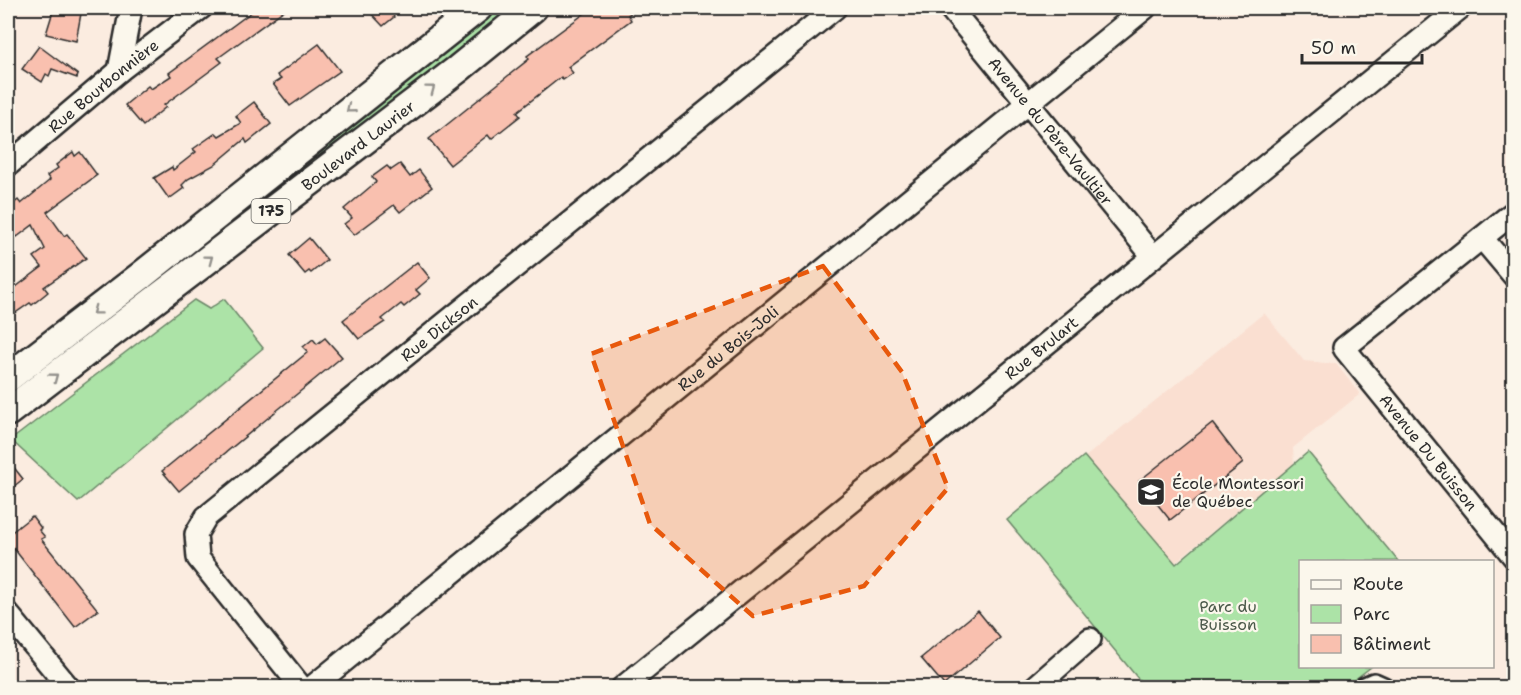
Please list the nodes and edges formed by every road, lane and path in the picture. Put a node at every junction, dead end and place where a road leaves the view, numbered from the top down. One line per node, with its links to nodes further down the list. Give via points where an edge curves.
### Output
1 (131, 8): 9 (street)
2 (201, 8): 9 (street, Rue Bourbonnière)
3 (478, 8): 16 (main road, Boulevard Laurier / 175, one-way to 16)
4 (533, 8): 17 (main road, Boulevard Laurier / 175, one-way to 4)
5 (835, 8): 22 (street, Rue Dickson, via 206,517 195,534 198,558)
6 (950, 8): 10 (street, Avenue du Père-Vaultier)
7 (1145, 8): 10 (street, Rue du Bois-Joli)
8 (1460, 8): 14 (street, Rue Brulart)
9 (119, 71): 11 (street, Rue Bourbonnière)
10 (1028, 104): 14 (street, Avenue du Père-Vaultier); 23 (street, Rue du Bois-Joli)
11 (8, 165)
12 (1514, 212): 13 (street)
13 (1482, 238): 15 (street); 18 (street, Avenue Du Buisson, via 1344,348)
14 (1152, 255): 24 (street, Rue Brulart)
15 (1514, 276)
16 (12, 374)
17 (8, 412)
18 (1514, 557)
19 (8, 614): 21 (street)
20 (1090, 639): 25 (street)
21 (59, 684)
22 (302, 687)
23 (311, 687)
24 (622, 687)
25 (1034, 687)
26 (1365, 687): 27 (street)
27 (1383, 687)

